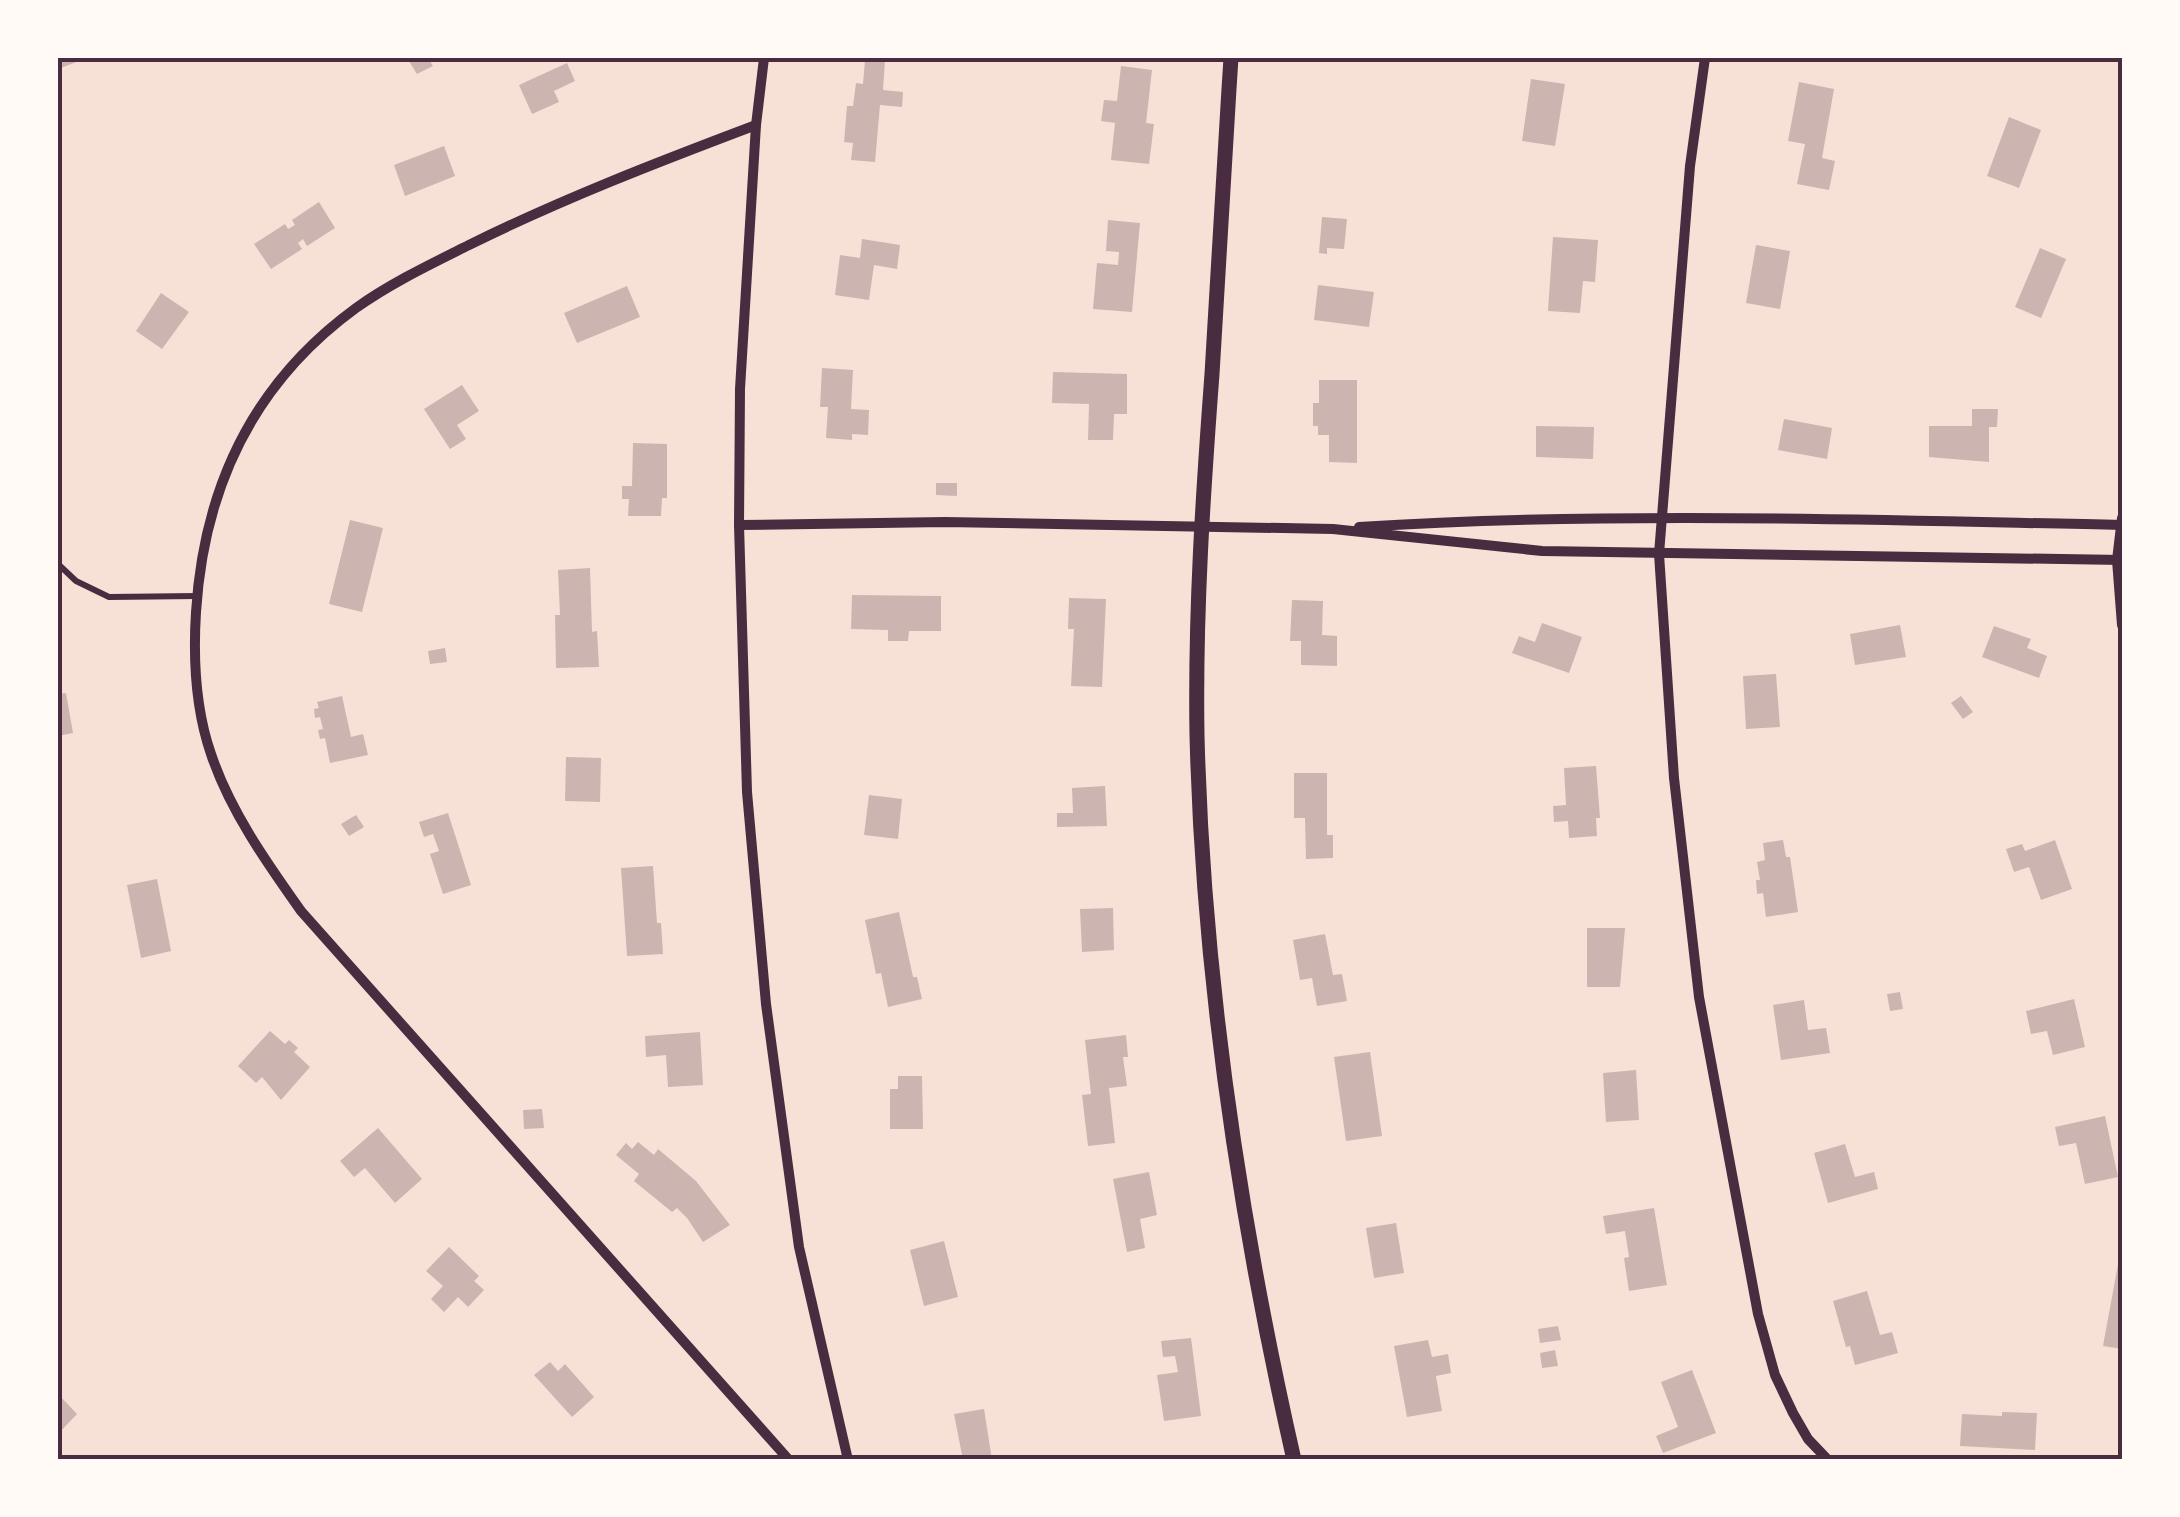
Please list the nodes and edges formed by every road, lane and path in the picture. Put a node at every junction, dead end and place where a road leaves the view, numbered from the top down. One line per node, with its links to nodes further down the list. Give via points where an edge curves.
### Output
1 (764, 58): 4 (street)
2 (1231, 58): 8 (street)
3 (1706, 58): 5 (street, via 1690,166)
4 (756, 125): 7 (street, via 740,389); 13 (street, via 616,177 421,268 307,348 274,386 225,476 207,524)
5 (1664, 518): 6 (street); 9 (street); 10 (street)
6 (2122, 523): 11 (street)
7 (740, 525): 8 (street); 16 (street, via 747,792 766,1004 798,1247)
8 (1200, 526): 9 (street); 17 (street, via 1198,737 1212,956 1253,1272)
9 (1333, 529): 10 (street, via 1542,551)
10 (1659, 554): 11 (street); 18 (street, via 1686,892 1741,1234 1775,1374 1808,1439)
11 (2120, 560): 14 (street)
12 (58, 564): 13 (lane, via 109,597)
13 (197, 596): 15 (street, via 194,674 202,726 230,797 269,866 311,923)
14 (2122, 624)
15 (789, 1460)
16 (848, 1460)
17 (1294, 1460)
18 (1828, 1460)

